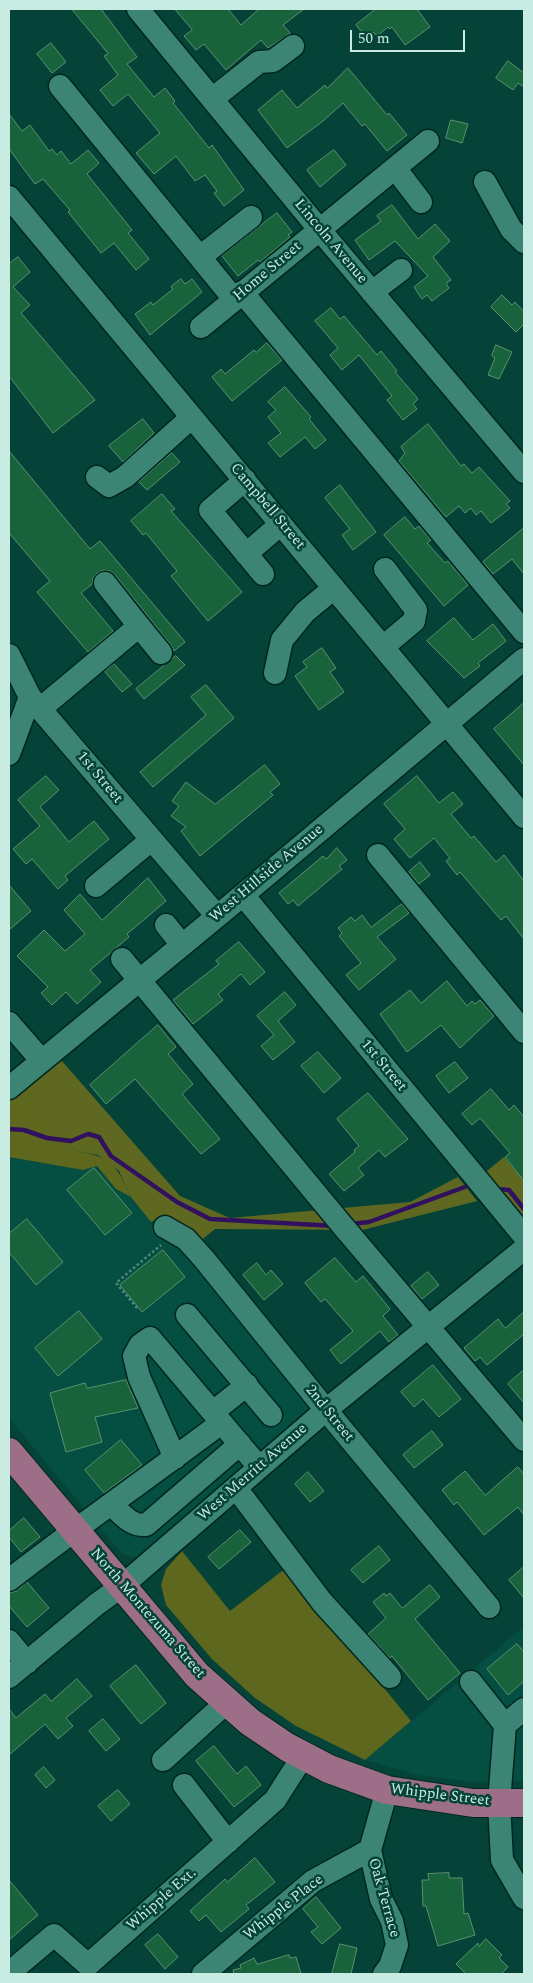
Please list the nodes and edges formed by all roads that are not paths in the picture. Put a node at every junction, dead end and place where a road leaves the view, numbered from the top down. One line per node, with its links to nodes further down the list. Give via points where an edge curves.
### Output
1 (138, 9): 4 (street, Lincoln Avenue)
2 (293, 46): 4 (street, via 273,61 259,62)
3 (60, 86): 13 (street)
4 (212, 99): 11 (street, Lincoln Avenue)
5 (428, 141): 6 (street, Home Street)
6 (395, 168): 9 (street); 11 (street, Home Street)
7 (485, 182): 12 (street)
8 (9, 197): 18 (street, Campbell Street)
9 (421, 202)
10 (251, 217): 13 (street)
11 (319, 229): 15 (street, Lincoln Avenue); 16 (street, Home Street)
12 (520, 231)
13 (200, 257): 16 (street)
14 (401, 270): 15 (street)
15 (372, 292): 19 (street, Lincoln Avenue)
16 (238, 296): 17 (street, Home Street); 29 (street)
17 (201, 327)
18 (192, 417): 20 (street, via 125,477 109,486); 21 (street, Campbell Street)
19 (524, 472)
20 (97, 477)
21 (244, 480): 22 (street, Campbell Street); 23 (street, via 210,510)
22 (281, 524): 23 (street); 27 (street, Campbell Street)
23 (246, 554): 25 (street)
24 (385, 569): 30 (street, via 416,610 414,620)
25 (262, 574)
26 (105, 584): 28 (street)
27 (334, 588): 30 (street, Campbell Street); 34 (street, via 305,612 282,640)
28 (139, 626): 31 (street); 35 (street)
29 (524, 632)
30 (383, 647): 36 (street, Campbell Street)
31 (161, 653)
32 (9, 655): 35 (street, 1st Street)
33 (524, 659): 36 (street, West Hillside Avenue)
34 (275, 673)
35 (35, 703): 37 (street); 39 (street, 1st Street)
36 (447, 723): 38 (street, Campbell Street); 42 (street, West Hillside Avenue)
37 (9, 754)
38 (524, 818)
39 (151, 840): 41 (street); 43 (street, 1st Street)
40 (378, 856): 49 (street)
41 (96, 886)
42 (243, 895): 43 (street, West Hillside Avenue); 53 (street, 1st Street)
43 (217, 916): 45 (street, West Hillside Avenue)
44 (166, 925): 45 (street)
45 (182, 945): 47 (street, West Hillside Avenue)
46 (122, 959): 47 (street)
47 (139, 980): 50 (street, West Hillside Avenue); 56 (street)
48 (9, 1023): 50 (street)
49 (524, 1032)
50 (42, 1061): 51 (street, West Hillside Avenue)
51 (9, 1088)
52 (166, 1233): 58 (street, 2nd Street, via 186,1239)
53 (524, 1236)
54 (524, 1249): 56 (street, West Merritt Avenue)
55 (187, 1315): 57 (street)
56 (428, 1327): 58 (street, West Merritt Avenue); 61 (street)
57 (247, 1385): 59 (street); 60 (street)
58 (326, 1410): 65 (street, West Merritt Avenue); 71 (street, 2nd Street)
59 (271, 1415)
60 (217, 1418): 62 (street); 64 (street); 64 (street, via 150,1338 140,1345 134,1356 139,1377)
61 (524, 1440)
62 (240, 1444): 65 (street); 67 (street, via 146,1525 137,1526)
63 (9, 1452): 68 (main road, North Montezuma Street)
64 (176, 1458): 67 (street)
65 (260, 1468): 66 (street, West Merritt Avenue)
66 (236, 1488): 70 (street, West Merritt Avenue); 74 (street, via 322,1602)
67 (111, 1504): 68 (street)
68 (74, 1529): 69 (street); 70 (main road, North Montezuma Street)
69 (9, 1580)
70 (122, 1586): 73 (street, West Merritt Avenue); 77 (main road, North Montezuma Street, via 197,1675)
71 (488, 1606)
72 (9, 1641): 73 (street)
73 (27, 1663): 75 (street, West Merritt Avenue)
74 (390, 1677)
75 (9, 1678)
76 (471, 1682): 79 (street)
77 (227, 1702): 80 (main road, North Montezuma Street, via 250,1722); 81 (street)
78 (524, 1709): 79 (street)
79 (505, 1725): 84 (street)
80 (304, 1756): 83 (main road, Whipple Street, via 329,1769); 85 (street, Whipple Ext., via 275,1800)
81 (163, 1760)
82 (184, 1785): 85 (street)
83 (387, 1790): 84 (main road, Whipple Street, via 473,1803); 86 (street, Oak Terrace)
84 (512, 1803): 87 (street, via 502,1860)
85 (228, 1842): 88 (street, Whipple Ext., via 88,1965 54,1935)
86 (370, 1850): 89 (street, Whipple Place, via 313,1881); 90 (street, Oak Terrace, via 396,1945)
87 (524, 1898)
88 (9, 1973)
89 (203, 1974)
90 (384, 1974)

